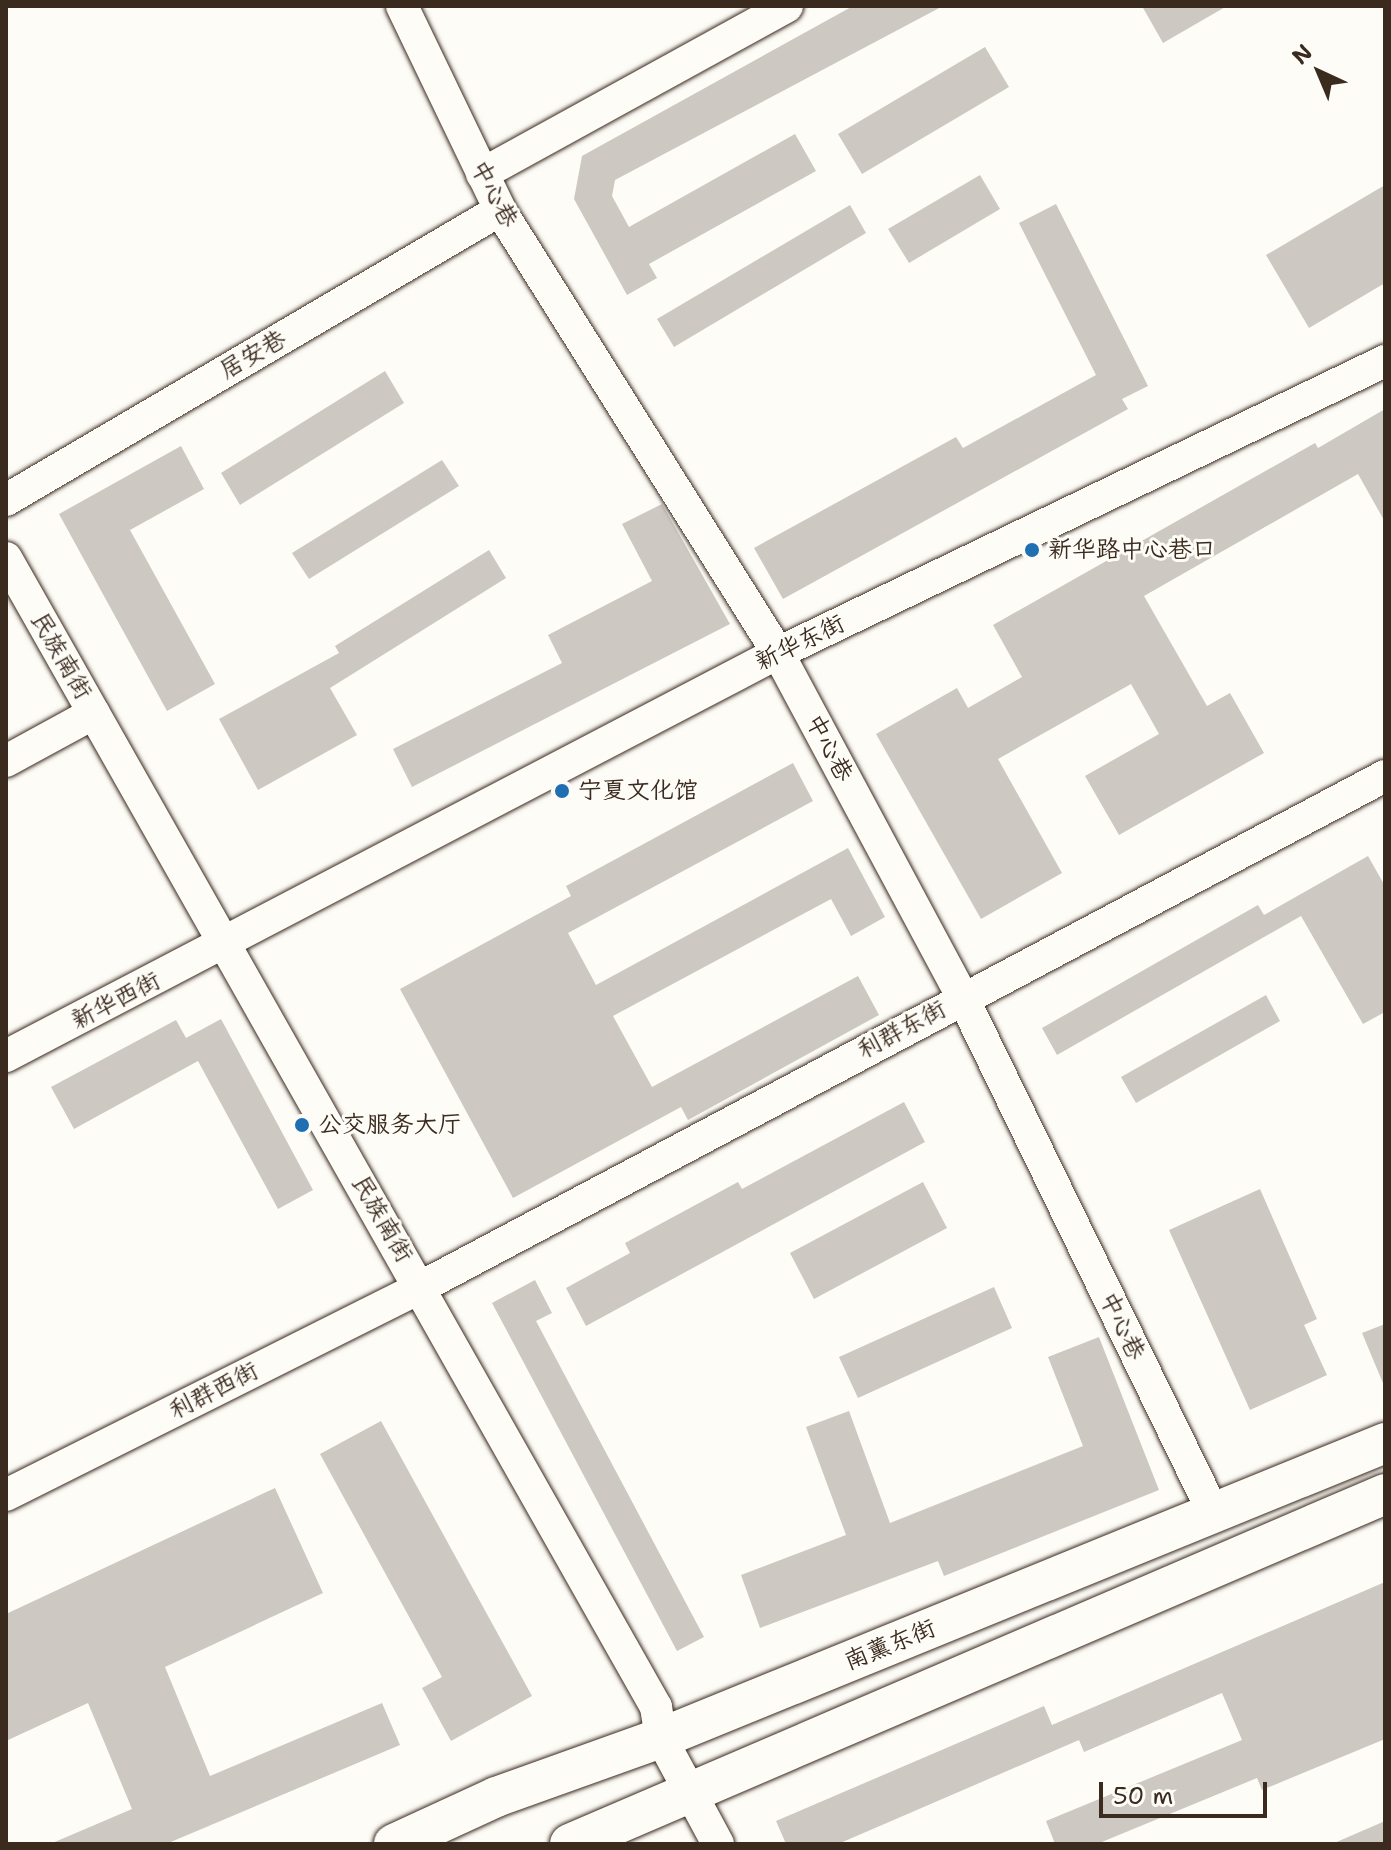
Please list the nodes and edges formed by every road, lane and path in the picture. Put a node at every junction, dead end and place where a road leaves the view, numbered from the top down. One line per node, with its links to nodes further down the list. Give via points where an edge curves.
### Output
1 (402, 6): 3 (street, 中心巷)
2 (787, 6): 3 (street)
3 (482, 174): 4 (street, 中心巷)
4 (500, 210): 6 (street, 居安巷); 8 (street, 中心巷)
5 (1385, 361): 8 (street, 新华东街)
6 (6, 500)
7 (6, 558): 9 (street, 民族南街)
8 (778, 653): 12 (street, 新华东街); 13 (street, 中心巷)
9 (94, 713): 10 (street); 12 (street, 民族南街)
10 (6, 761)
11 (1385, 776): 13 (street, 利群东街)
12 (225, 946): 14 (street, 新华西街); 15 (street, 民族南街)
13 (963, 998): 15 (street, 利群东街); 19 (street, 中心巷)
14 (6, 1056)
15 (421, 1287): 18 (street, 利群西街); 20 (street, 民族南街, via 656,1707)
16 (1385, 1443): 19 (main road, 南薰东街)
17 (1385, 1494): 21 (main road)
18 (6, 1495)
19 (1214, 1514): 20 (main road, 南薰东街)
20 (661, 1738): 21 (street, 民族南街); 22 (main road, 南薰东街, via 496,1797)
21 (689, 1792): 23 (main road); 24 (street, 民族南街)
22 (394, 1844)
23 (570, 1844)
24 (718, 1844)

